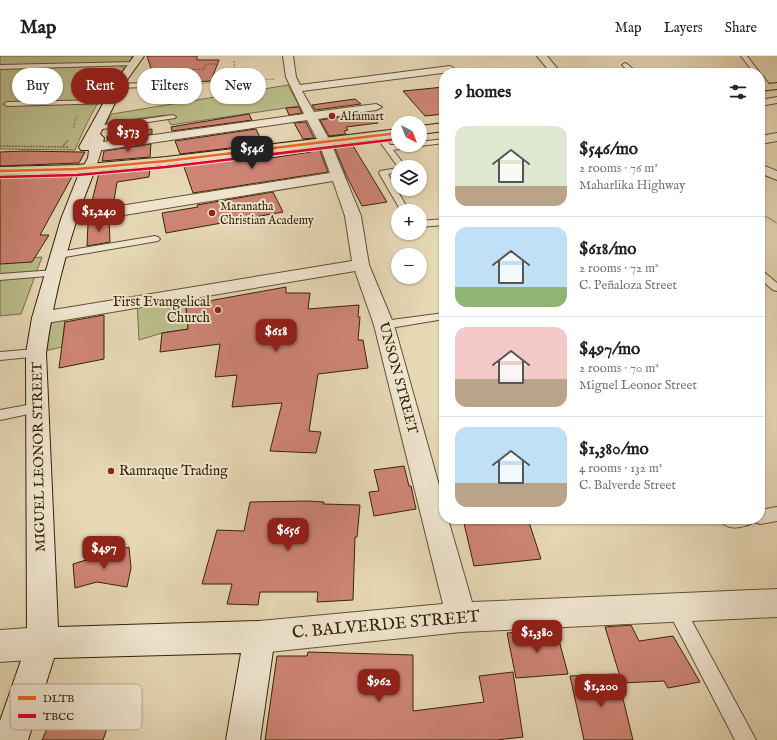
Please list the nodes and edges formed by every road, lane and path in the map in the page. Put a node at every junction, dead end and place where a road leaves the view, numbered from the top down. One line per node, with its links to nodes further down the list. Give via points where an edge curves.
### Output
1 (288, 56): 13 (street, UNSON STREET)
2 (542, 56): 8 (street)
3 (744, 56): 10 (lane)
4 (136, 59): 7 (lane); 11 (street, MIGUEL LEONOR STREET)
5 (234, 61): 13 (path, via 233,81)
6 (625, 65): 9 (lane)
7 (0, 67)
8 (552, 68)
9 (628, 68)
10 (753, 68)
11 (129, 70)
12 (439, 70): 14 (street)
13 (291, 77): 14 (street, UNSON STREET)
14 (296, 90): 21 (street, UNSON STREET)
15 (777, 100): 16 (street)
16 (765, 102)
17 (71, 103): 18 (lane)
18 (6, 104)
19 (108, 104): 28 (street, MIGUEL LEONOR STREET)
20 (376, 107): 21 (street)
21 (310, 116): 28 (street); 31 (street, UNSON STREET)
22 (173, 117): 28 (lane)
23 (439, 128): 24 (main road)
24 (427, 129)
25 (391, 134): 26 (main road)
26 (379, 135): 31 (main road); 34 (lane)
27 (777, 137): 29 (street)
28 (93, 139): 33 (path); 39 (street, MIGUEL LEONOR STREET, via 94,158)
29 (765, 139)
30 (439, 141): 32 (lane)
31 (325, 143): 39 (main road); 41 (street, UNSON STREET)
32 (427, 143)
33 (0, 146)
34 (388, 148): 35 (lane); 36 (lane)
35 (391, 148)
36 (397, 160)
37 (765, 170): 42 (street)
38 (0, 171): 39 (main road)
39 (85, 171): 45 (street, MIGUEL LEONOR STREET)
40 (391, 171): 43 (lane, via 383,173)
41 (338, 176): 45 (street); 51 (street, UNSON STREET, via 353,216)
42 (777, 176)
43 (391, 187)
44 (765, 216): 48 (path)
45 (69, 219): 50 (street, MIGUEL LEONOR STREET)
46 (439, 222): 47 (lane)
47 (427, 223)
48 (777, 223)
49 (155, 239): 50 (lane)
50 (57, 264): 52 (lane); 56 (street, MIGUEL LEONOR STREET)
51 (361, 265): 56 (street); 57 (street, UNSON STREET)
52 (0, 277)
53 (765, 278): 54 (lane)
54 (777, 288)
55 (439, 317): 57 (lane)
56 (41, 318): 58 (street, MIGUEL LEONOR STREET)
57 (384, 325): 66 (street, UNSON STREET)
58 (36, 353): 59 (lane); 60 (street, MIGUEL LEONOR STREET)
59 (0, 356)
60 (38, 408): 61 (lane); 68 (street, MIGUEL LEONOR STREET)
61 (0, 415)
62 (777, 514): 63 (lane)
63 (765, 516)
64 (776, 604): 65 (street, C. BALVERDE STREET)
65 (675, 607): 66 (street, C. BALVERDE STREET); 74 (lane)
66 (461, 617): 67 (street, C. BALVERDE STREET)
67 (258, 637): 68 (street, C. BALVERDE STREET); 73 (street)
68 (43, 643): 69 (street, C. BALVERDE STREET); 70 (street, MIGUEL LEONOR STREET)
69 (0, 646)
70 (29, 684)
71 (14, 730): 72 (street, MIGUEL LEONOR STREET)
72 (11, 740)
73 (243, 740)
74 (746, 740)

